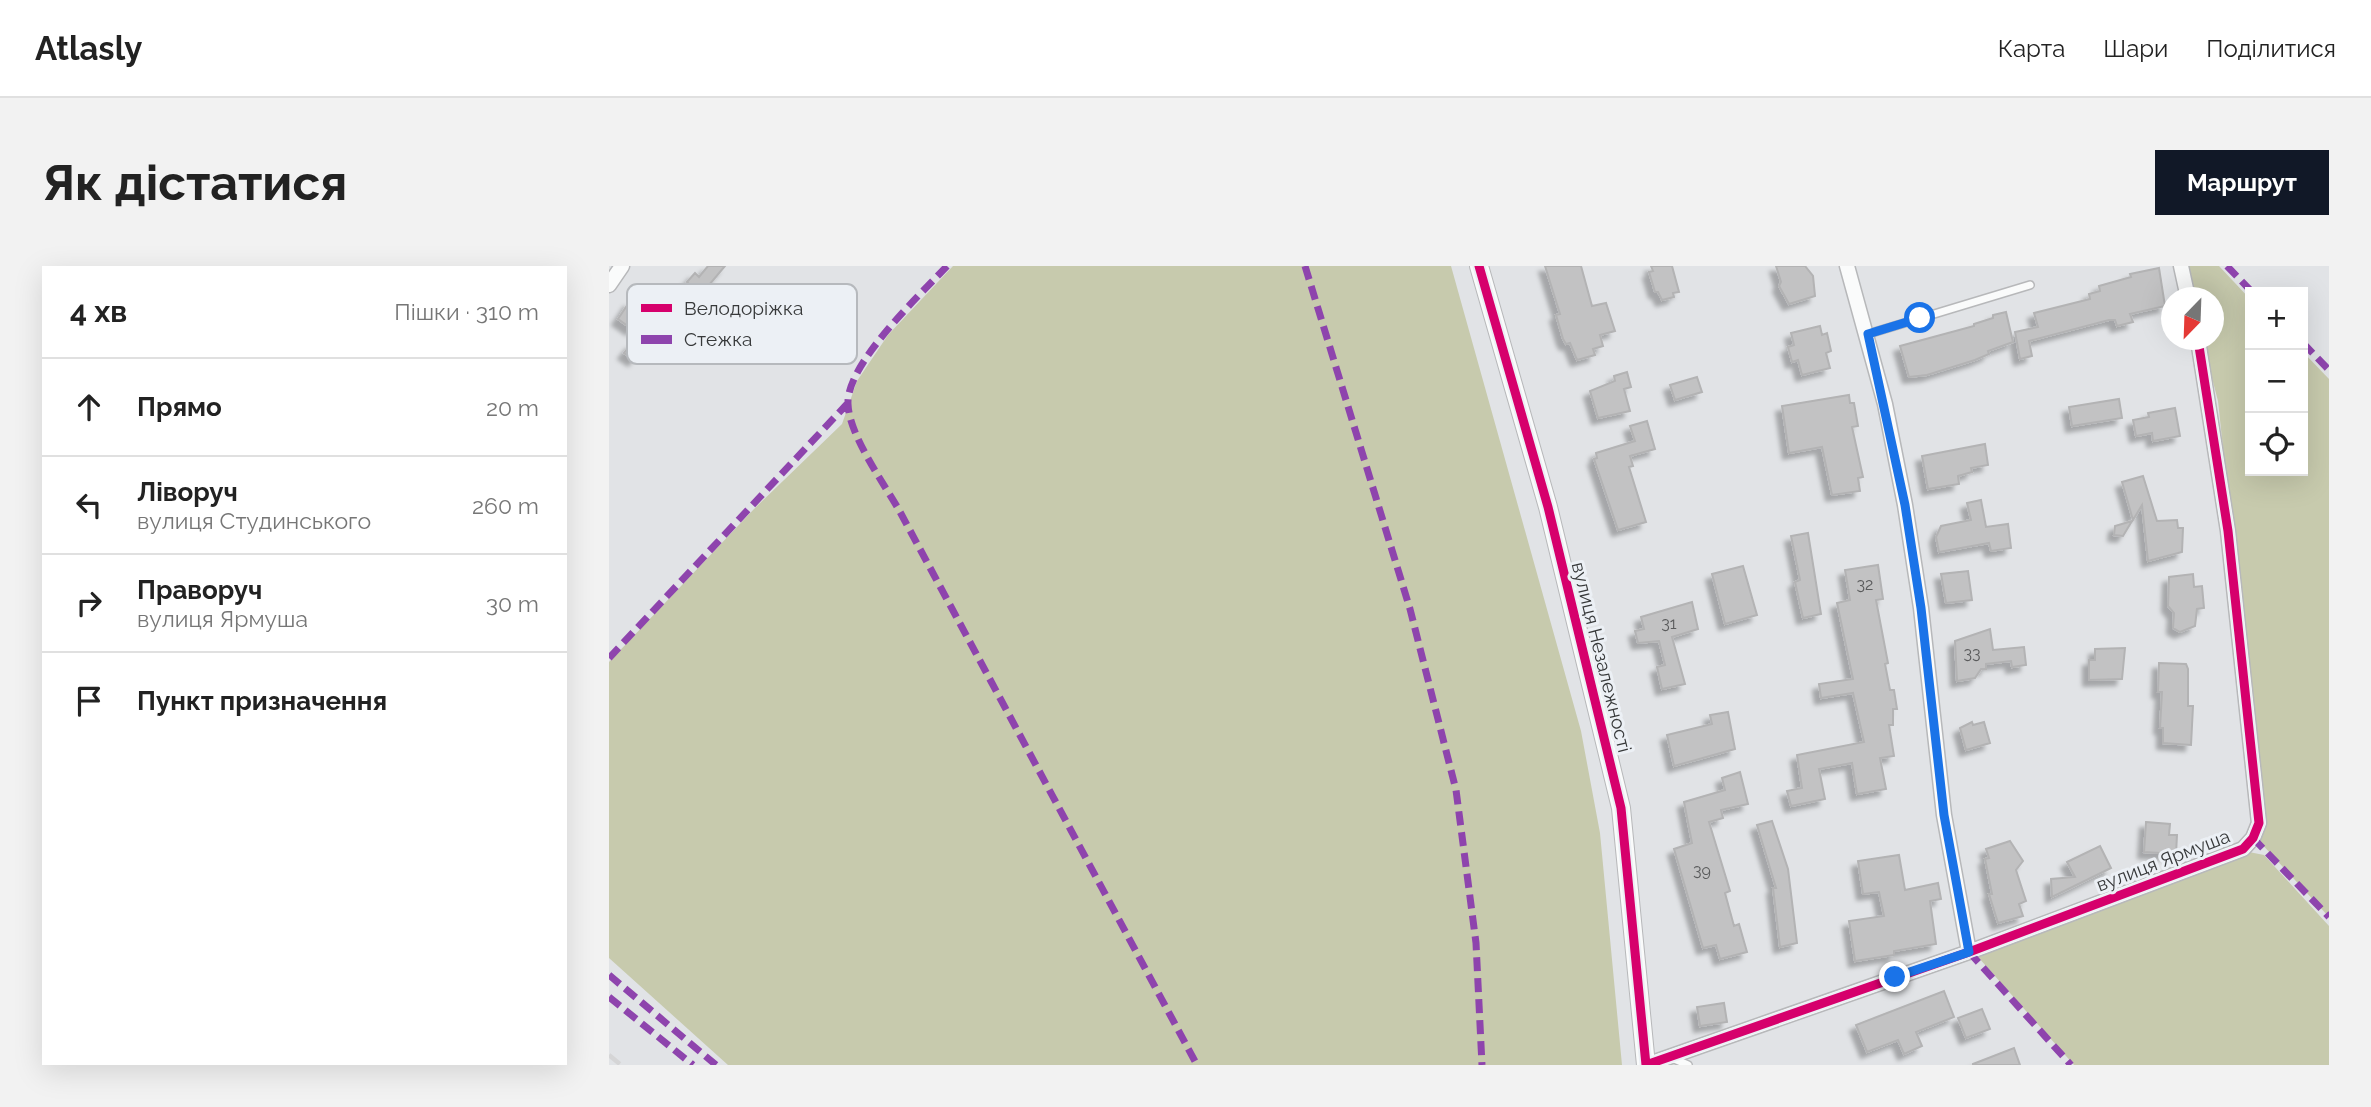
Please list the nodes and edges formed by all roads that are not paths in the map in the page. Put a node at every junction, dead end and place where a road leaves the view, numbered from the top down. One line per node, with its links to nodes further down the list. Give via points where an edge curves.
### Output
1 (622, 266): 5 (street)
2 (1479, 266): 12 (street, вулиця Незалежності, via 1548,507 1621,808)
3 (1847, 266): 8 (street)
4 (2181, 266): 7 (street)
5 (609, 285)
6 (2030, 285): 8 (lane)
7 (2186, 287)
8 (1868, 334): 10 (street, via 1905,505 1944,815)
9 (2200, 350): 10 (street, вулиця Ярмуша, via 2228,531 2259,823 2243,849)
10 (1969, 952): 11 (street, вулиця Ярмуша)
11 (1671, 1058): 12 (street, вулиця Ярмуша); 13 (lane)
12 (1646, 1065)
13 (1688, 1065)

